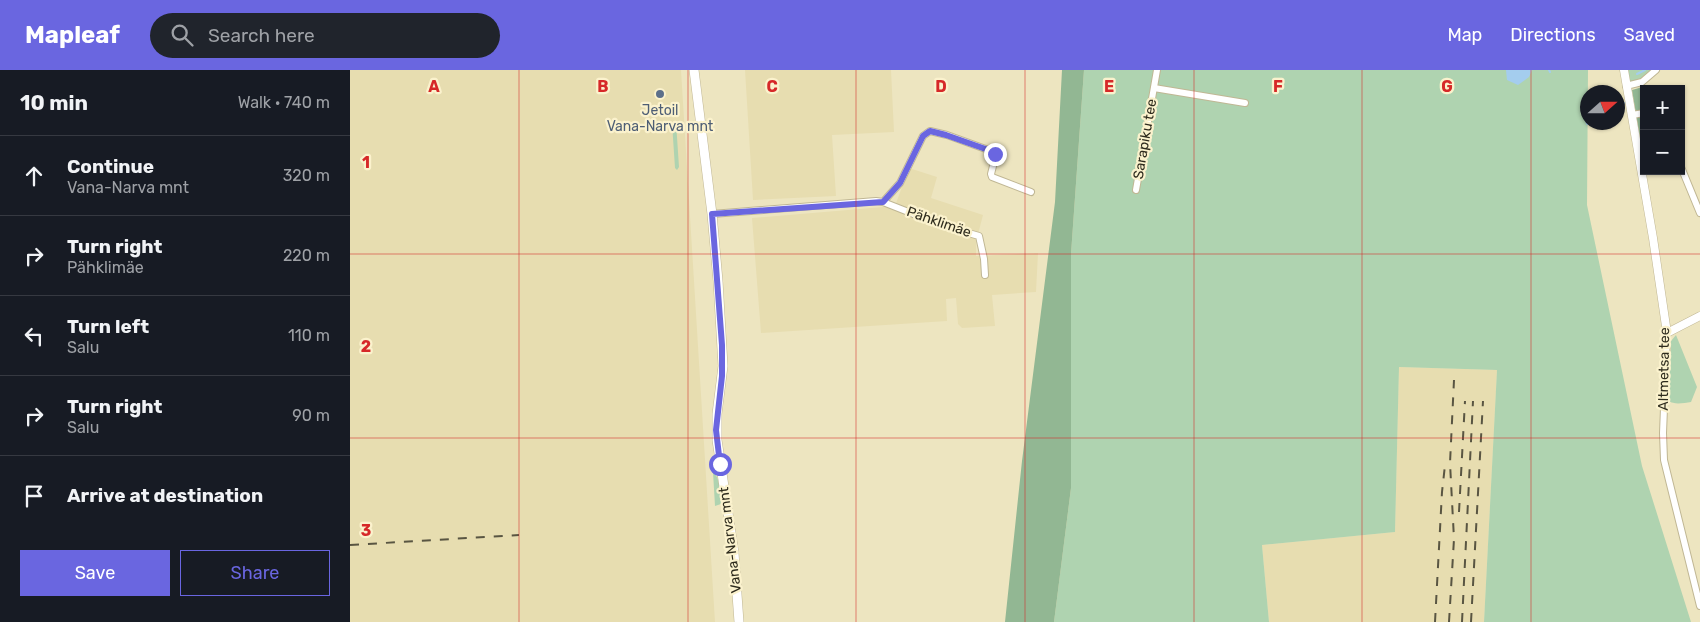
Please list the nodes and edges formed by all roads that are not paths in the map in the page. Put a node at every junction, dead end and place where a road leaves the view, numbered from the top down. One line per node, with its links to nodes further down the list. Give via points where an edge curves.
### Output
1 (694, 70): 15 (main road, Vana-Narva mnt)
2 (1157, 70): 6 (street, Sarapiku tee)
3 (1624, 70): 5 (street, Altmetsa tee)
4 (1656, 70): 5 (street, via 1642,82)
5 (1626, 86): 9 (street, Altmetsa tee)
6 (1154, 88): 7 (street, Sarapiku tee); 11 (street, Sarapiku tee)
7 (1245, 103)
8 (1640, 114): 9 (street)
9 (1632, 115): 18 (street, Altmetsa tee)
10 (1684, 175): 14 (street)
11 (1136, 190)
12 (1030, 192): 13 (street, via 992,177 994,152 930,131 923,136 900,183)
13 (883, 202): 15 (street, Pähklimäe); 16 (street, Pähklimäe, via 979,236)
14 (1700, 213)
15 (712, 214): 20 (main road, Vana-Narva mnt, via 723,371 717,440 734,553)
16 (985, 275)
17 (1700, 316): 18 (street)
18 (1666, 333): 19 (street, Altmetsa tee, via 1664,460)
19 (1700, 606)
20 (739, 622)

